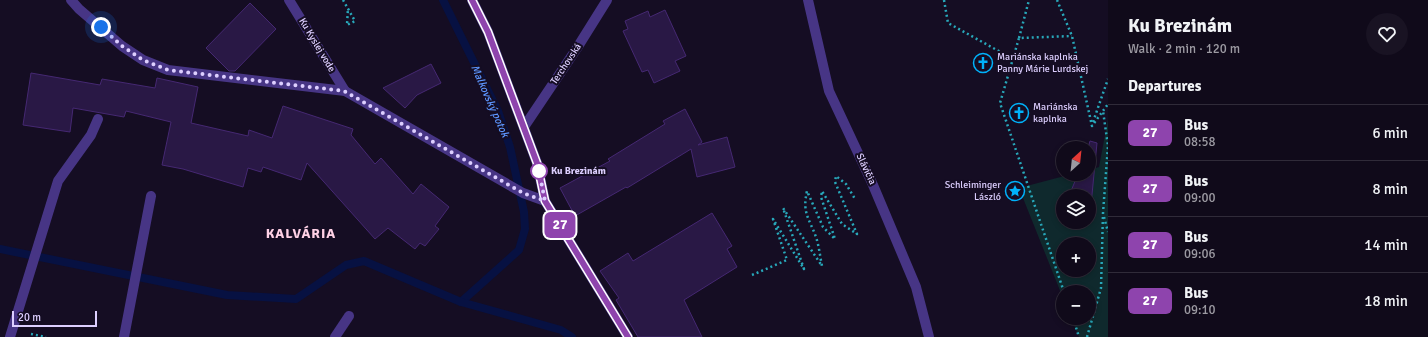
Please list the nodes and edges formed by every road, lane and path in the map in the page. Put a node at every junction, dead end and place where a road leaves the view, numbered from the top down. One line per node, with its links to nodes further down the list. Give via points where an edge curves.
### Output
1 (71, 0): 15 (street, Ku Kyslej vode, via 122,46 143,60 168,70)
2 (289, 0): 15 (street, Ku Kyslej vode)
3 (343, 0): 10 (path)
4 (472, 0): 20 (street, via 488,32)
5 (608, 0): 20 (street, Terchovská)
6 (808, 0): 35 (street, Slávičia, via 829,91 873,185 916,287)
7 (944, 0): 13 (path, via 948,23)
8 (1029, 0): 12 (path)
9 (1057, 0): 11 (path)
10 (348, 8): 10 (path, via 356,21 346,25 348,14)
11 (1072, 36): 12 (path); 19 (path)
12 (1019, 38): 13 (path)
13 (1013, 59): 28 (path, via 1000,103)
14 (1108, 79): 19 (path)
15 (344, 91): 23 (street, Ku Kyslej vode, via 523,193)
16 (1108, 104): 17 (path)
17 (1103, 111): 19 (path); 21 (path)
18 (98, 119): 31 (street, via 91,135 58,181)
19 (1092, 126)
20 (524, 127): 23 (street, via 537,163)
21 (1108, 146): 25 (path)
22 (150, 196): 32 (street)
23 (545, 201): 34 (street)
24 (857, 202): 27 (path, via 846,184 836,176 835,182 857,234 842,224 822,191 821,197 835,239 822,227 807,191 806,215 816,238 822,266 783,208 804,269 773,219 787,260)
25 (1103, 213): 26 (path); 37 (path, via 1102,288)
26 (1108, 232)
27 (752, 275)
28 (1062, 285)
29 (349, 316): 33 (street)
30 (1075, 325): 36 (path)
31 (10, 337)
32 (124, 337)
33 (334, 337)
34 (628, 337)
35 (929, 337)
36 (1079, 337)
37 (1087, 337)

